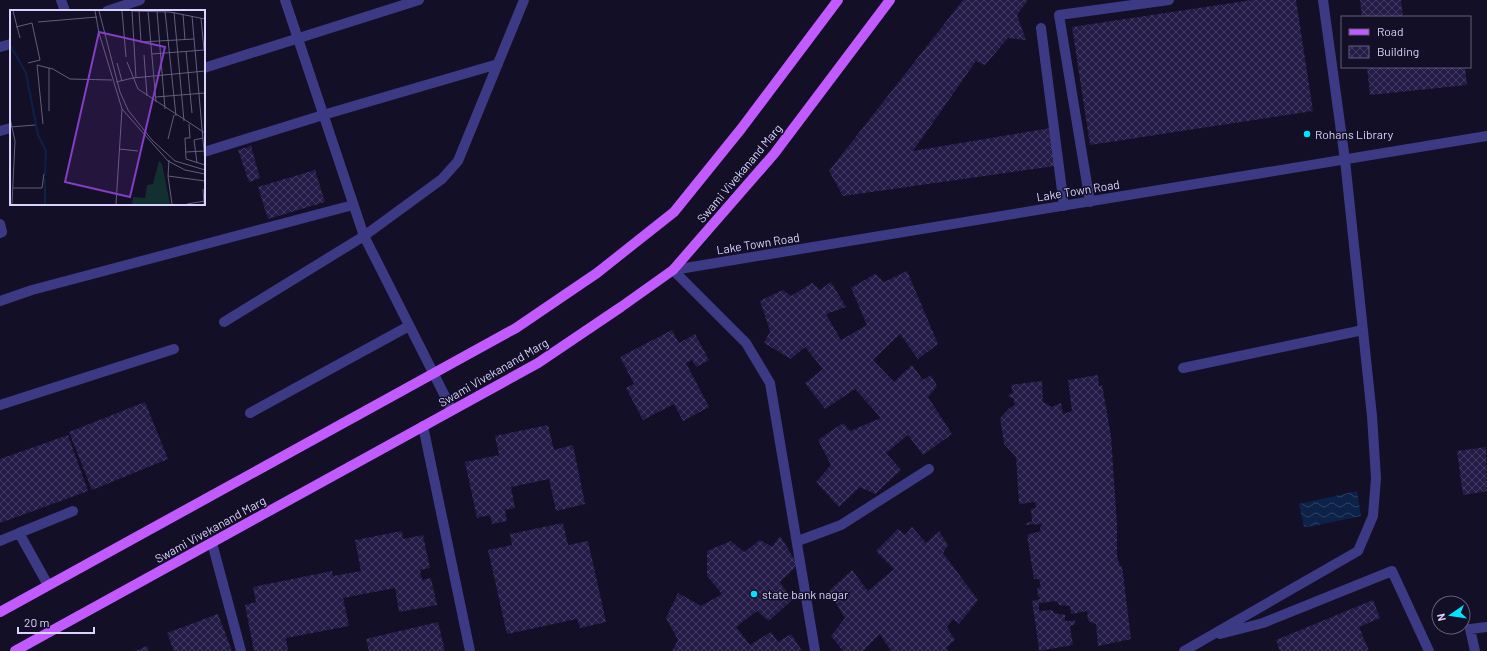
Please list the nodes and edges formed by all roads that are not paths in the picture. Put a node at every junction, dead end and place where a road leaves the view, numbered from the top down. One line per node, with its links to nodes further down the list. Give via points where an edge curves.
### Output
1 (61, 0): 10 (street)
2 (140, 0): 11 (street)
3 (285, 0): 13 (street)
4 (419, 0): 13 (street)
5 (524, 0): 16 (street)
6 (838, 0): 37 (main road, Swami Vivekanand Marg, via 742,129 674,212 596,273 516,328)
7 (890, 0): 30 (main road, Swami Vivekanand Marg, via 774,154)
8 (1168, 0): 24 (street, via 1059,15)
9 (1322, 0): 23 (street)
10 (65, 10)
11 (110, 10)
12 (1041, 28): 26 (street)
13 (298, 38): 17 (street); 18 (street)
14 (10, 44): 15 (street)
15 (0, 47)
16 (498, 64): 18 (street); 29 (street, via 458,161 442,179)
17 (205, 68)
18 (323, 114): 22 (street); 25 (street)
19 (10, 128): 20 (street)
20 (0, 131)
21 (1487, 136): 23 (street, Lake Town Road)
22 (205, 152)
23 (1345, 160): 24 (street, Lake Town Road); 34 (street)
24 (1090, 202): 26 (street, Lake Town Road)
25 (353, 205): 29 (street); 31 (street, via 32,290)
26 (1064, 206): 30 (street, Lake Town Road)
27 (0, 224): 28 (street)
28 (0, 233)
29 (364, 236): 32 (street); 33 (street)
30 (673, 270): 39 (main road, Swami Vivekanand Marg, via 538,363); 46 (street, via 746,343 770,383)
31 (0, 301)
32 (224, 322)
33 (409, 326): 37 (street); 40 (street)
34 (1363, 330): 36 (street); 51 (street, via 1376,478 1373,516 1358,551)
35 (174, 349): 38 (street)
36 (1182, 368)
37 (433, 373): 39 (street); 48 (main road, Swami Vivekanand Marg)
38 (0, 404)
39 (452, 410): 41 (main road, Swami Vivekanand Marg)
40 (250, 413)
41 (423, 426): 47 (main road, Swami Vivekanand Marg); 54 (street)
42 (929, 469): 46 (street, via 842,525)
43 (73, 511): 44 (street)
44 (19, 533): 45 (street); 48 (street)
45 (0, 541)
46 (798, 541): 55 (street)
47 (212, 543): 52 (main road, Swami Vivekanand Marg); 53 (street)
48 (48, 585): 49 (main road, Swami Vivekanand Marg)
49 (0, 612)
50 (1487, 627): 58 (street, via 1470,629)
51 (1208, 638): 56 (street); 57 (street, via 1263,623 1392,571)
52 (14, 651)
53 (241, 651)
54 (470, 651)
55 (815, 651)
56 (1184, 651)
57 (1429, 651)
58 (1475, 651)

